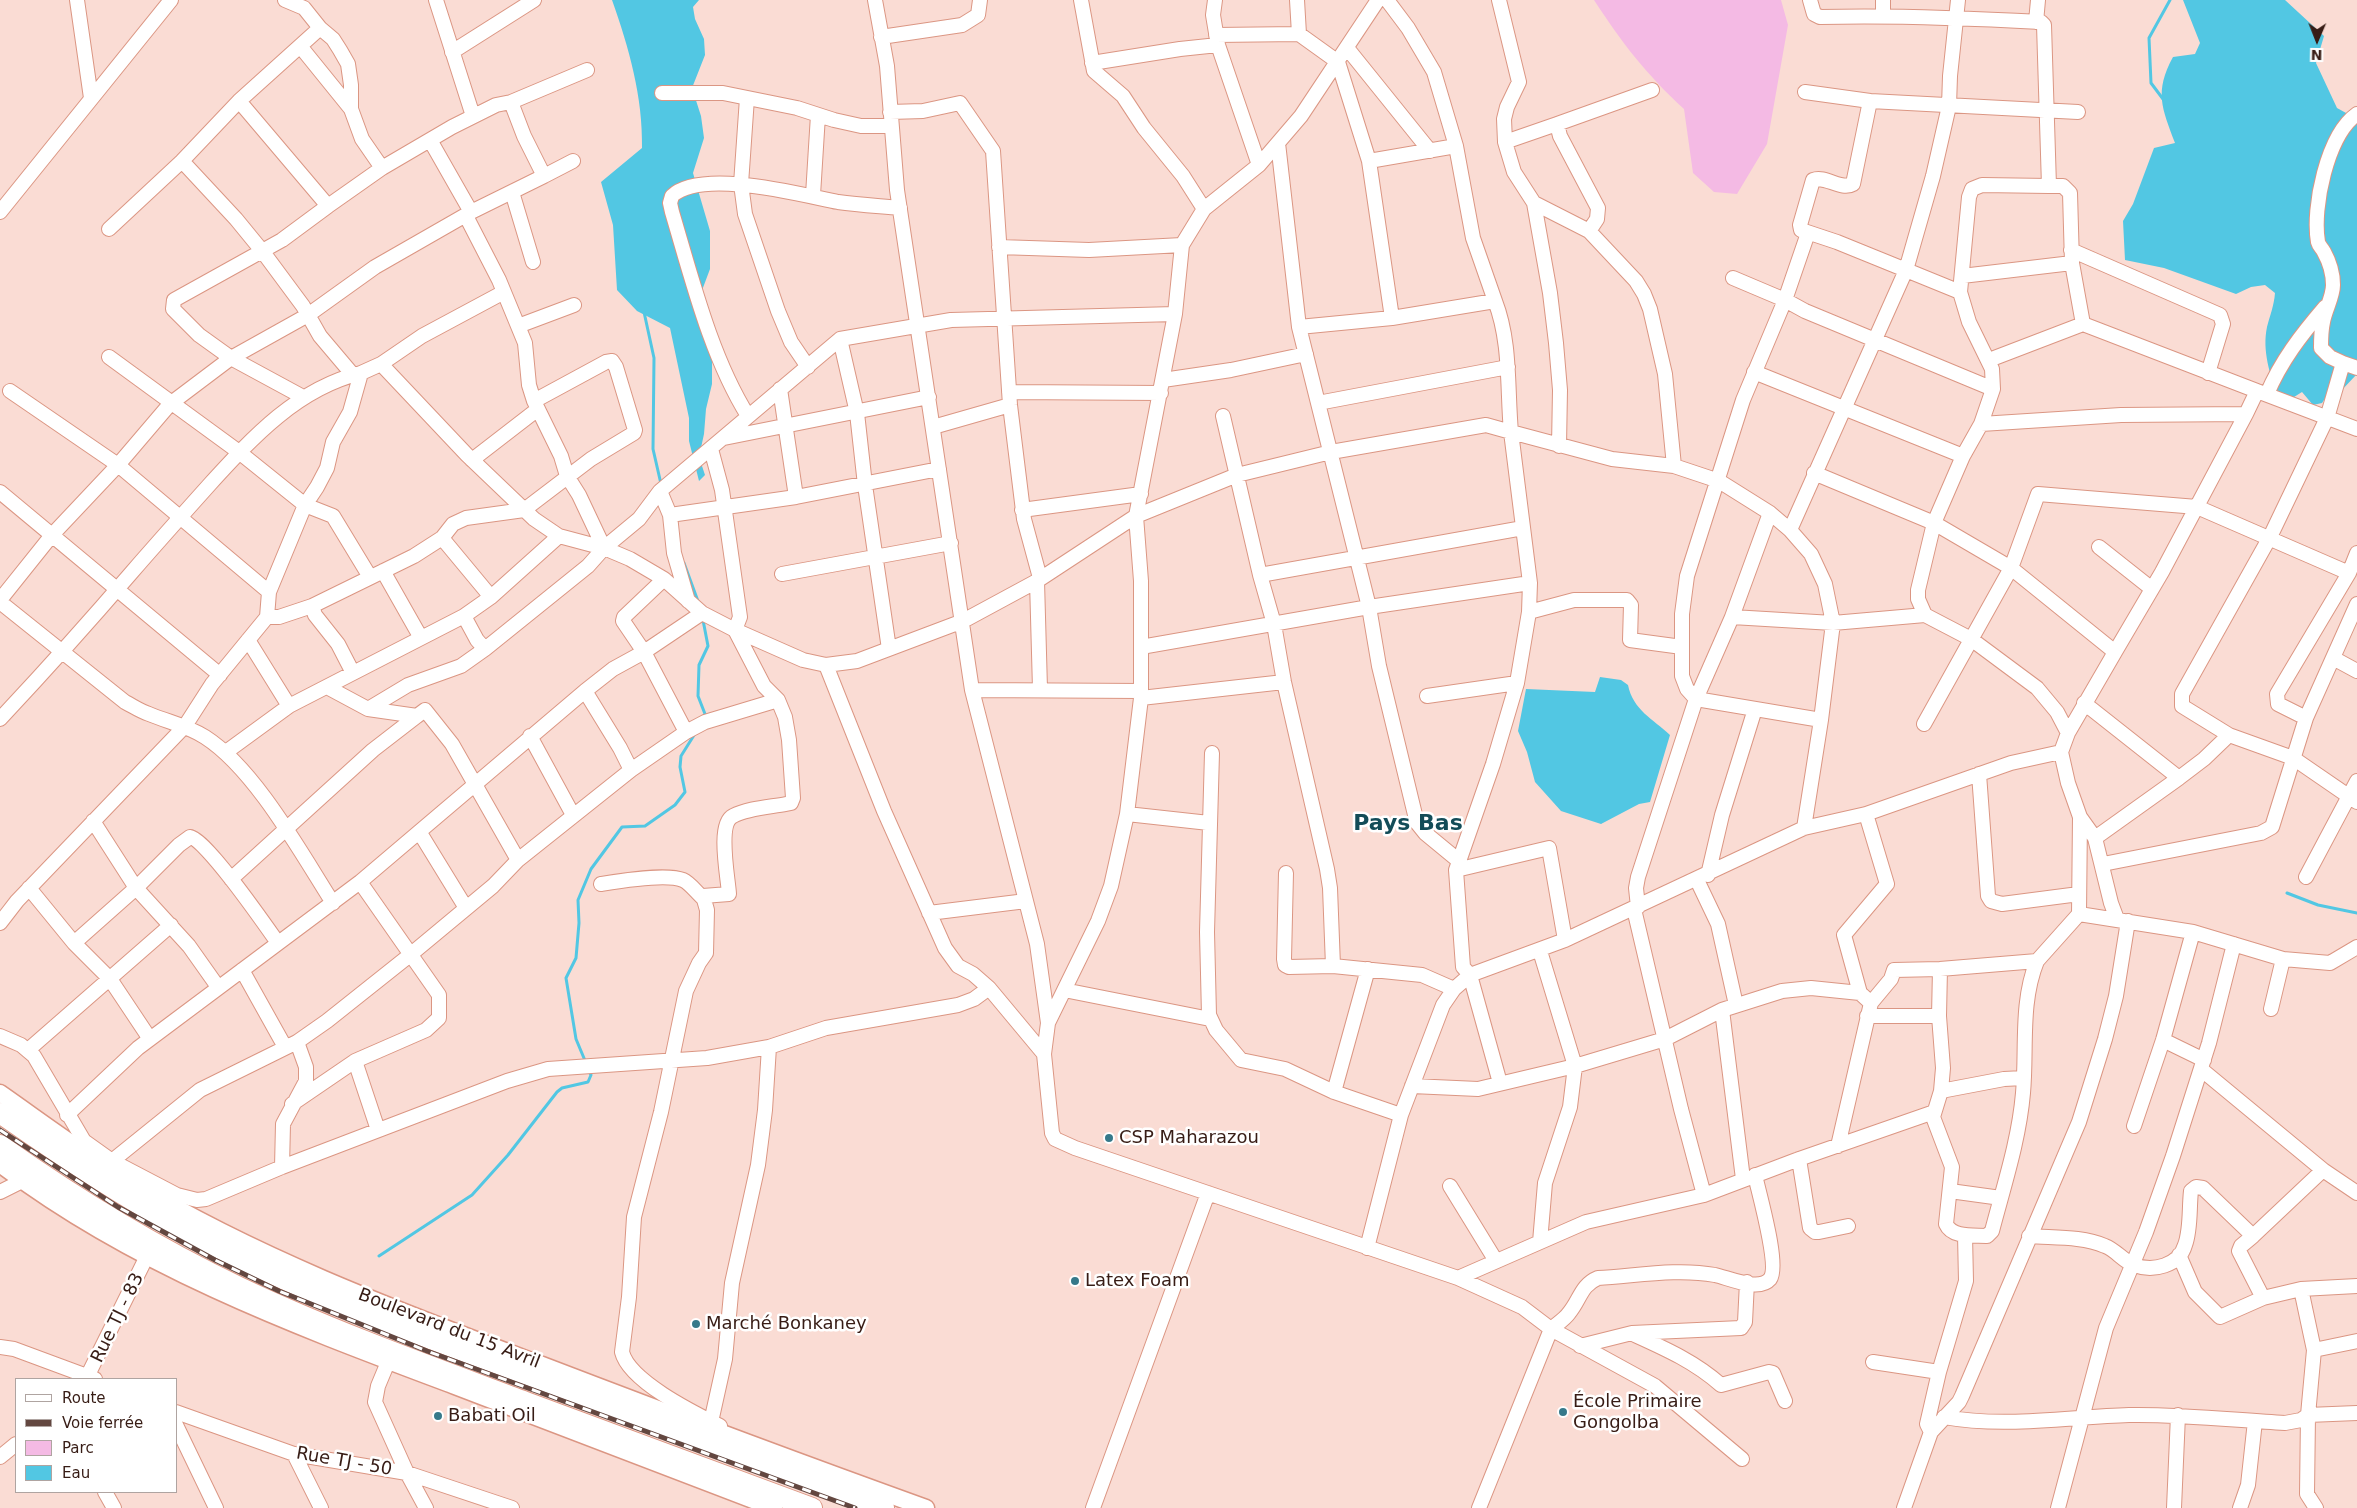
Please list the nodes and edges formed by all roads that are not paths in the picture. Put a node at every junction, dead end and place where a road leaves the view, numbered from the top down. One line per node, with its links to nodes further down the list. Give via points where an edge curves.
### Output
1 (77, 0): 35 (street)
2 (171, 0): 35 (street)
3 (285, 0): 18 (street)
4 (436, 0): 28 (street)
5 (874, 0): 24 (street)
6 (980, 0): 24 (street, via 978,15 962,26)
7 (1081, 0): 30 (street)
8 (1215, 0): 25 (street, via 1213,15)
9 (1297, 0): 23 (street)
10 (1378, 0): 27 (street)
11 (1387, 0): 52 (street, via 1427,57)
12 (1500, 0): 50 (street, via 1519,82 1505,113)
13 (1810, 0): 19 (street, via 1814,14 1820,17)
14 (1883, 0): 19 (street)
15 (1958, 0): 20 (street)
16 (2038, 0): 21 (street)
17 (527, 2): 28 (street)
18 (305, 4): 22 (street)
19 (1883, 15): 20 (street)
20 (1956, 17): 21 (street); 40 (street)
21 (2036, 22): 42 (street, via 2044,25)
22 (320, 28): 26 (street); 41 (street, via 333,39 348,64)
23 (1298, 34): 25 (street); 29 (street)
24 (881, 37): 47 (street)
25 (1217, 40): 30 (street); 57 (street)
26 (300, 46): 37 (street); 41 (street)
27 (1347, 48): 29 (street); 53 (street)
28 (452, 52): 46 (street)
29 (1338, 62): 51 (street, via 1313,102); 54 (street)
30 (1092, 63): 67 (street, via 1094,70 1123,96)
31 (587, 70): 39 (street)
32 (1652, 90): 48 (street)
33 (1805, 92): 38 (street)
34 (662, 93): 36 (street, via 723,93)
35 (91, 98): 68 (street)
36 (746, 98): 45 (street); 60 (street)
37 (239, 101): 56 (street); 65 (street)
38 (1870, 101): 40 (street); 72 (street, via 1853,184 1847,186 1822,179 1813,180 1800,225 1801,230)
39 (511, 102): 46 (street, via 496,105); 59 (street)
40 (1949, 106): 42 (street); 78 (street)
41 (351, 109): 58 (street, via 362,139)
42 (2047, 111): 43 (street); 61 (street)
43 (2078, 112)
44 (2357, 114): 85 (street, via 2342,128 2330,153 2319,203 2319,244 2332,275 2333,287)
45 (818, 115): 47 (street, via 861,126); 63 (street)
46 (474, 116): 49 (street)
47 (891, 119): 66 (street); 74 (street, via 960,103 993,151)
48 (1557, 124): 50 (street); 71 (street, via 1560,136 1598,208 1597,219)
49 (430, 140): 58 (street); 69 (street)
50 (1505, 142): 64 (street, via 1514,172)
51 (1278, 143): 57 (street); 94 (street)
52 (1456, 146): 53 (street); 84 (street, via 1473,238)
53 (1430, 150): 54 (street)
54 (1369, 160): 89 (street)
55 (573, 161): 59 (street)
56 (182, 162): 70 (street); 75 (street)
57 (1259, 165): 67 (street)
58 (382, 168): 65 (street)
59 (544, 176): 62 (street)
60 (741, 184): 63 (street); 103 (street, via 745,214 778,311 791,342); 123 (street, via 690,188 675,194 670,203 698,298 734,393)
61 (2049, 186): 76 (street, via 2063,186 2070,193); 79 (street, via 1982,185 1972,189)
62 (512, 192): 69 (street); 77 (street)
63 (813, 196): 66 (street, via 838,202)
64 (1534, 203): 71 (street); 132 (street, via 1556,344 1560,390)
65 (328, 206): 75 (street)
66 (900, 208): 91 (street)
67 (1204, 209): 73 (street)
68 (0, 212)
69 (468, 214): 81 (street); 88 (street, via 375,267)
70 (108, 229)
71 (1589, 231): 139 (street, via 1636,281 1650,309 1665,374)
72 (1808, 233): 78 (street); 83 (street)
73 (1182, 245): 74 (street, via 1089,250); 87 (street)
74 (999, 247): 90 (street)
75 (263, 252): 88 (street); 99 (street, via 174,300 172,305 199,335)
76 (2072, 256): 79 (street); 92 (street); 108 (street, via 2220,315 2223,324)
77 (533, 262)
78 (1906, 270): 82 (street); 96 (street)
79 (1962, 276): 82 (street)
80 (1733, 278): 83 (street)
81 (504, 292): 93 (street); 102 (street, via 422,336)
82 (1960, 292): 100 (street, via 1969,322)
83 (1784, 300): 96 (street); 106 (street)
84 (1495, 301): 89 (street); 104 (street, via 1504,331)
85 (2328, 303): 101 (street, via 2321,348); 113 (street, via 2286,355)
86 (574, 305): 93 (street)
87 (1175, 314): 90 (street); 109 (street)
88 (308, 315): 99 (street); 107 (street, via 320,336)
89 (1392, 318): 94 (street)
90 (1003, 319): 91 (street); 116 (street)
91 (918, 324): 95 (street); 115 (street)
92 (2082, 324): 100 (street); 108 (street)
93 (518, 326): 119 (street, via 525,343 529,385)
94 (1299, 327): 97 (street)
95 (840, 339): 103 (street); 121 (street)
96 (1874, 340): 111 (street); 120 (street)
97 (1306, 354): 109 (street); 117 (street)
98 (109, 357): 118 (street)
99 (231, 358): 114 (street); 118 (street)
100 (1989, 360): 111 (street)
101 (2343, 363): 105 (street); 125 (street)
102 (381, 364): 107 (street); 137 (street)
103 (808, 367): 110 (street)
104 (1508, 367): 117 (street); 130 (street)
105 (2357, 368)
106 (1754, 372): 120 (street); 144 (street)
107 (357, 374): 114 (street); 150 (street, via 350,412 333,442 327,468)
108 (2208, 374): 113 (street)
109 (1162, 386): 116 (street); 148 (street)
110 (780, 389): 123 (street); 127 (street)
111 (1993, 389): 126 (street)
112 (10, 391): 138 (street)
113 (2262, 393): 122 (street); 125 (street)
114 (303, 397): 134 (street)
115 (928, 397): 121 (street); 128 (street)
116 (1010, 399): 128 (street); 154 (street)
117 (1318, 403): 135 (street)
118 (170, 404): 134 (street); 138 (street)
119 (536, 405): 137 (street); 143 (street, via 561,456); 143 (street, via 606,362 614,362 634,422 634,433)
120 (1844, 409): 136 (street); 141 (street)
121 (857, 413): 127 (street); 145 (street)
122 (2246, 414): 126 (street, via 2121,415); 151 (street)
123 (748, 416): 131 (street)
124 (1223, 416): 142 (street)
125 (2327, 418): 129 (street); 165 (street)
126 (1981, 424): 136 (street)
127 (787, 426): 131 (street); 149 (street)
128 (933, 427): 140 (street)
129 (2357, 429)
130 (1511, 432): 132 (street); 135 (street, via 1486,425); 160 (street)
131 (723, 438): 133 (street)
132 (1559, 446): 139 (street, via 1612,459)
133 (711, 449): 146 (street); 152 (street)
134 (239, 452): 150 (street); 158 (street)
135 (1331, 452): 142 (street); 170 (street)
136 (1963, 456): 159 (street)
137 (472, 460): 153 (street)
138 (118, 465): 158 (street); 162 (street)
139 (1674, 466): 144 (street)
140 (939, 469): 145 (street); 166 (street)
141 (1814, 474): 159 (street); 161 (street)
142 (1237, 475): 157 (street); 175 (street)
143 (567, 476): 153 (street); 168 (street)
144 (1719, 481): 155 (street); 204 (street, via 1687,576 1683,594)
145 (865, 485): 149 (street); 171 (street)
146 (660, 491): 156 (street); 168 (street, via 639,519)
147 (0, 492): 162 (street)
148 (1141, 494): 154 (street); 157 (street)
149 (796, 497): 152 (street)
150 (304, 505): 176 (street, via 333,516); 183 (street)
151 (2197, 506): 165 (street); 172 (street, via 2038,494); 181 (street)
152 (724, 508): 156 (street); 199 (street, via 740,617)
153 (524, 510): 163 (street); 164 (street, via 466,518 453,524)
154 (1022, 510): 178 (street)
155 (1770, 513): 161 (street); 194 (street)
156 (670, 515): 186 (street, via 674,553)
157 (1136, 516): 178 (street); 203 (street, via 1141,581)
158 (180, 517): 182 (street); 183 (street)
159 (1934, 523): 172 (street); 192 (street, via 1918,590 1918,599)
160 (1523, 528): 170 (street); 180 (street)
161 (1790, 530): 197 (street, via 1820,570)
162 (52, 535): 182 (street); 185 (street)
163 (559, 536): 168 (street); 184 (street)
164 (442, 538): 173 (street); 184 (street)
165 (2270, 538): 179 (street); 237 (street, via 2182,694 2182,706)
166 (951, 543): 171 (street); 196 (street)
167 (2099, 547): 181 (street)
168 (604, 548): 177 (street); 205 (street, via 588,566)
169 (2357, 553): 179 (street)
170 (1356, 557): 175 (street); 189 (street)
171 (875, 558): 174 (street); 206 (street)
172 (2011, 568): 201 (street); 208 (street)
173 (383, 571): 176 (street); 200 (street)
174 (782, 574)
175 (1260, 575): 198 (street)
176 (370, 577): 188 (street)
177 (664, 579): 186 (street); 207 (street, via 623,619)
178 (1038, 580): 196 (street); 218 (street)
179 (2350, 580): 230 (street, via 2277,694 2278,704)
180 (1530, 583): 189 (street); 190 (street)
181 (2152, 589): 208 (street)
182 (117, 590): 209 (street); 214 (street)
183 (269, 592): 195 (street)
184 (491, 597): 193 (street)
185 (0, 601): 209 (street)
186 (688, 601): 191 (street)
187 (2357, 604): 210 (street)
188 (312, 606): 195 (street, via 285,616); 213 (street, via 315,615 338,644)
189 (1368, 608): 198 (street); 261 (street, via 1417,823)
190 (1529, 612): 204 (street, via 1574,600 1627,600 1631,605 1630,640); 216 (street)
191 (702, 613): 199 (street); 207 (street)
192 (1926, 615): 197 (street); 201 (street)
193 (464, 616): 200 (street); 205 (street)
194 (1732, 616): 197 (street); 223 (street)
195 (267, 617): 202 (street)
196 (963, 621): 206 (street); 219 (street)
197 (1833, 622): 232 (street)
198 (1274, 624): 203 (street); 215 (street)
199 (735, 630): 211 (street, via 803,660); 224 (street, via 764,686)
200 (420, 638): 213 (street)
201 (1971, 639): 233 (street); 236 (street, via 2037,688 2057,712)
202 (248, 640): 214 (street); 226 (street)
203 (1141, 647): 221 (street)
204 (1682, 647): 223 (street, via 1684,683)
205 (485, 649): 227 (street, via 461,666 415,682)
206 (889, 649): 211 (street, via 857,661)
207 (644, 652): 220 (street, via 613,669); 235 (street)
208 (2115, 652): 225 (street)
209 (62, 653): 231 (street); 234 (street, via 125,702 148,714)
210 (2333, 658): 212 (street); 230 (street)
211 (826, 665): 276 (street)
212 (2357, 670)
213 (352, 673): 217 (street)
214 (220, 675): 234 (street)
215 (1284, 682): 221 (street); 291 (street, via 1327,869)
216 (1517, 683): 222 (street); 261 (street)
217 (327, 687): 226 (street); 227 (street)
218 (1040, 689): 219 (street); 221 (street)
219 (972, 690): 272 (street)
220 (585, 691): 238 (street); 243 (street)
221 (1141, 694): 249 (street)
222 (1427, 696)
223 (1696, 699): 228 (street); 275 (street, via 1638,876)
224 (778, 700): 235 (street, via 714,718); 271 (street, via 789,740 792,801 739,813 728,820 724,835 729,894)
225 (2084, 703): 236 (street); 245 (street)
226 (289, 706): 239 (street)
227 (368, 709): 229 (street)
228 (1755, 709): 232 (street); 264 (street)
229 (417, 716): 247 (street, via 425,710 429,714 452,744); 255 (street, via 373,750)
230 (2306, 718): 242 (street)
231 (0, 719)
232 (1821, 720): 256 (street)
233 (1924, 724)
234 (185, 726): 239 (street); 253 (street)
235 (686, 732): 243 (street)
236 (2068, 733): 240 (street)
237 (2229, 735): 242 (street); 245 (street)
238 (530, 736): 247 (street); 251 (street)
239 (226, 752): 255 (street)
240 (2061, 752): 244 (street); 252 (street)
241 (1212, 753): 254 (street)
242 (2293, 758): 248 (street); 260 (street, via 2275,822 2268,830)
243 (631, 770): 251 (street)
244 (1979, 774): 250 (street); 270 (street, via 1990,901 2002,904)
245 (2179, 778): 258 (street)
246 (2357, 781): 248 (street)
247 (476, 786): 257 (street); 259 (street)
248 (2353, 799): 265 (street)
249 (1127, 814): 254 (street); 300 (street, via 1111,886 1098,921)
250 (1866, 814): 256 (street); 301 (street, via 1887,884 1844,935)
251 (573, 815): 259 (street)
252 (2080, 816): 258 (street); 270 (street)
253 (93, 821): 268 (street); 269 (street)
254 (1209, 823): 307 (street, via 1207,932)
255 (285, 828): 263 (street); 273 (street)
256 (1804, 828): 264 (street)
257 (420, 833): 266 (street); 274 (street)
258 (2096, 838): 260 (street)
259 (518, 860): 274 (street)
260 (2103, 864): 278 (street, via 2107,889)
261 (1457, 866): 282 (street, via 1549,848); 295 (street, via 1463,962)
262 (1286, 873): 291 (street, via 1285,965)
263 (231, 878): 269 (street, via 200,842 190,837); 284 (street)
264 (1702, 878): 275 (street); 302 (street, via 1718,924)
265 (2306, 878)
266 (360, 882): 273 (street); 288 (street)
267 (602, 884): 271 (street, via 662,878 683,880)
268 (29, 888): 279 (street); 283 (street)
269 (136, 888): 280 (street); 283 (street)
270 (2079, 894): 277 (street)
271 (703, 898): 317 (street, via 707,910 706,954 686,991)
272 (1026, 901): 276 (street); 308 (street, via 1037,944)
273 (333, 903): 284 (street)
274 (466, 908): 288 (street)
275 (1636, 908): 282 (street); 311 (street)
276 (929, 913): 298 (street, via 945,948 958,966)
277 (2079, 914): 278 (street); 290 (street)
278 (2123, 920): 281 (street); 352 (street, via 2116,996 2105,1039 2072,1140)
279 (0, 923)
280 (171, 925): 296 (street); 297 (street)
281 (2193, 932): 285 (street); 312 (street)
282 (1565, 940): 287 (street)
283 (74, 943): 296 (street)
284 (278, 943): 294 (street)
285 (2234, 944): 289 (street); 319 (street)
286 (2357, 947): 289 (street, via 2330,962)
287 (1540, 952): 295 (street); 320 (street)
288 (410, 955): 313 (street); 318 (street, via 439,995 439,1018 426,1030)
289 (2283, 959): 304 (street)
290 (2036, 961): 293 (street); 321 (street, via 2028,986)
291 (1333, 966): 292 (street)
292 (1368, 969): 299 (street, via 1426,976); 325 (street)
293 (1940, 969): 303 (street, via 1894,970); 306 (street)
294 (242, 970): 297 (street); 313 (street)
295 (1470, 975): 299 (street); 322 (street)
296 (110, 979): 310 (street); 315 (street)
297 (218, 987): 310 (street)
298 (989, 988): 314 (street, via 958,1005 826,1028); 316 (street)
299 (1454, 989): 323 (street, via 1443,1005)
300 (1064, 990): 307 (street); 308 (street)
301 (1860, 993): 302 (street, via 1797,989); 303 (street)
302 (1736, 1005): 305 (street)
303 (1869, 1009): 306 (street); 335 (street)
304 (2271, 1009)
305 (1722, 1010): 311 (street); 341 (street)
306 (1939, 1016): 324 (street, via 1943,1068)
307 (1210, 1019): 325 (street, via 1241,1060 1286,1069)
308 (1048, 1023): 316 (street)
309 (0, 1036): 315 (street)
310 (150, 1039): 330 (street)
311 (1665, 1039): 320 (street); 348 (street)
312 (2163, 1040): 319 (street); 332 (street)
313 (291, 1044): 327 (street, via 307,1073 306,1081); 337 (street, via 200,1090)
314 (769, 1046): 317 (street, via 707,1058); 383 (street, via 758,1165 735,1267 725,1359)
315 (28, 1050): 330 (street, via 44,1069)
316 (1044, 1054): 346 (street, via 1055,1139)
317 (673, 1060): 333 (street, via 548,1069 507,1081); 383 (street, via 634,1216 622,1352 623,1359 640,1377)
318 (355, 1062): 327 (street); 333 (street)
319 (2203, 1065): 340 (street); 359 (street, via 2160,1196)
320 (1575, 1066): 322 (street); 354 (street, via 1570,1107 1545,1183)
321 (2024, 1078): 324 (street); 349 (street, via 2018,1134)
322 (1500, 1083): 323 (street, via 1466,1089)
323 (1412, 1086): 331 (street)
324 (1941, 1091): 328 (street)
325 (1334, 1092): 331 (street)
326 (0, 1093): 386 (main road, Boulevard du 15 Avril, via 130,1182 266,1254 408,1315)
327 (292, 1104): 339 (street, via 283,1124)
328 (1934, 1112): 335 (street); 344 (street, via 1934,1125 1951,1161)
329 (0, 1113): 400 (highway, Boulevard du 15 Avril, via 132,1200 186,1231 343,1305)
330 (67, 1114): 337 (street, via 84,1141)
331 (1401, 1114): 355 (street)
332 (2134, 1126)
333 (378, 1130): 339 (street)
334 (0, 1145): 399 (highway, via 154,1243 238,1287 470,1381)
335 (1838, 1146): 336 (street)
336 (1800, 1159): 341 (street); 350 (street, via 1810,1228 1819,1232)
337 (112, 1161): 339 (street, via 177,1195 197,1200)
338 (0, 1164): 342 (main road)
339 (282, 1167)
340 (2324, 1170): 347 (street); 353 (street)
341 (1749, 1177): 348 (street); 361 (street, via 1774,1262 1770,1278 1764,1283)
342 (22, 1181): 345 (street); 357 (main road)
343 (1450, 1186): 358 (street)
344 (1950, 1191): 349 (street); 351 (street, via 1946,1224 1953,1232)
345 (0, 1192)
346 (1208, 1193): 355 (street); 402 (street)
347 (2357, 1193)
348 (1704, 1195): 354 (street, via 1600,1218)
349 (2001, 1198): 351 (street, via 1990,1234)
350 (1848, 1226)
351 (1966, 1235): 373 (street, via 1966,1281)
352 (2029, 1236): 359 (street, via 2089,1240 2115,1250); 381 (street, via 1962,1396)
353 (2253, 1236): 356 (street, via 2203,1188 2196,1187 2191,1191 2186,1243); 364 (street, via 2240,1246 2239,1251)
354 (1540, 1242): 358 (street)
355 (1367, 1248): 360 (street)
356 (2179, 1255): 359 (street, via 2160,1267); 364 (street, via 2195,1292 2220,1317)
357 (148, 1256): 371 (main road, via 231,1298); 374 (street, Rue TJ - 83)
358 (1496, 1261): 360 (street)
359 (2132, 1264): 380 (street, via 2106,1328)
360 (1458, 1278): 365 (street, via 1522,1306)
361 (1747, 1282): 365 (street, via 1685,1272 1598,1278 1583,1288 1568,1315); 366 (street, via 1745,1322 1741,1328)
362 (2357, 1286): 363 (street)
363 (2300, 1289): 364 (street); 370 (street)
364 (2263, 1298)
365 (1551, 1329): 368 (street); 403 (street)
366 (1632, 1333): 368 (street); 375 (street, via 1683,1357 1721,1385 1774,1373)
367 (2357, 1341): 370 (street)
368 (1580, 1346): 390 (street, via 1655,1386)
369 (0, 1347): 374 (street, via 14,1349)
370 (2314, 1350): 379 (street)
371 (388, 1362): 391 (street, via 375,1402); 398 (main road)
372 (1874, 1362): 373 (street)
373 (1939, 1372): 385 (street, via 1927,1424)
374 (90, 1378)
375 (1786, 1401)
376 (178, 1413): 388 (street, Rue TJ - 50)
377 (2357, 1413): 379 (street)
378 (2178, 1415): 380 (street); 382 (street); 406 (street)
379 (2308, 1415): 382 (street, via 2292,1423); 408 (street, via 2307,1494)
380 (2083, 1416): 381 (street, via 2003,1422); 405 (street)
381 (1944, 1417): 385 (street)
382 (2255, 1421): 407 (street, via 2248,1485)
383 (711, 1422): 386 (street)
384 (178, 1429): 394 (street)
385 (1931, 1432): 404 (street)
386 (743, 1442): 401 (main road, Boulevard du 15 Avril)
387 (15, 1445): 389 (street)
388 (294, 1454): 391 (street, Rue TJ - 50); 395 (street)
389 (0, 1457)
390 (1742, 1460)
391 (407, 1473): 396 (street); 397 (street, Rue TJ - 50)
392 (106, 1493): 393 (street)
393 (114, 1508)
394 (216, 1508)
395 (321, 1508)
396 (426, 1508)
397 (512, 1508)
398 (774, 1508)
399 (812, 1508)
400 (884, 1508)
401 (926, 1508)
402 (1093, 1508)
403 (1479, 1508)
404 (1904, 1508)
405 (2058, 1508)
406 (2174, 1508)
407 (2240, 1508)
408 (2316, 1508)

